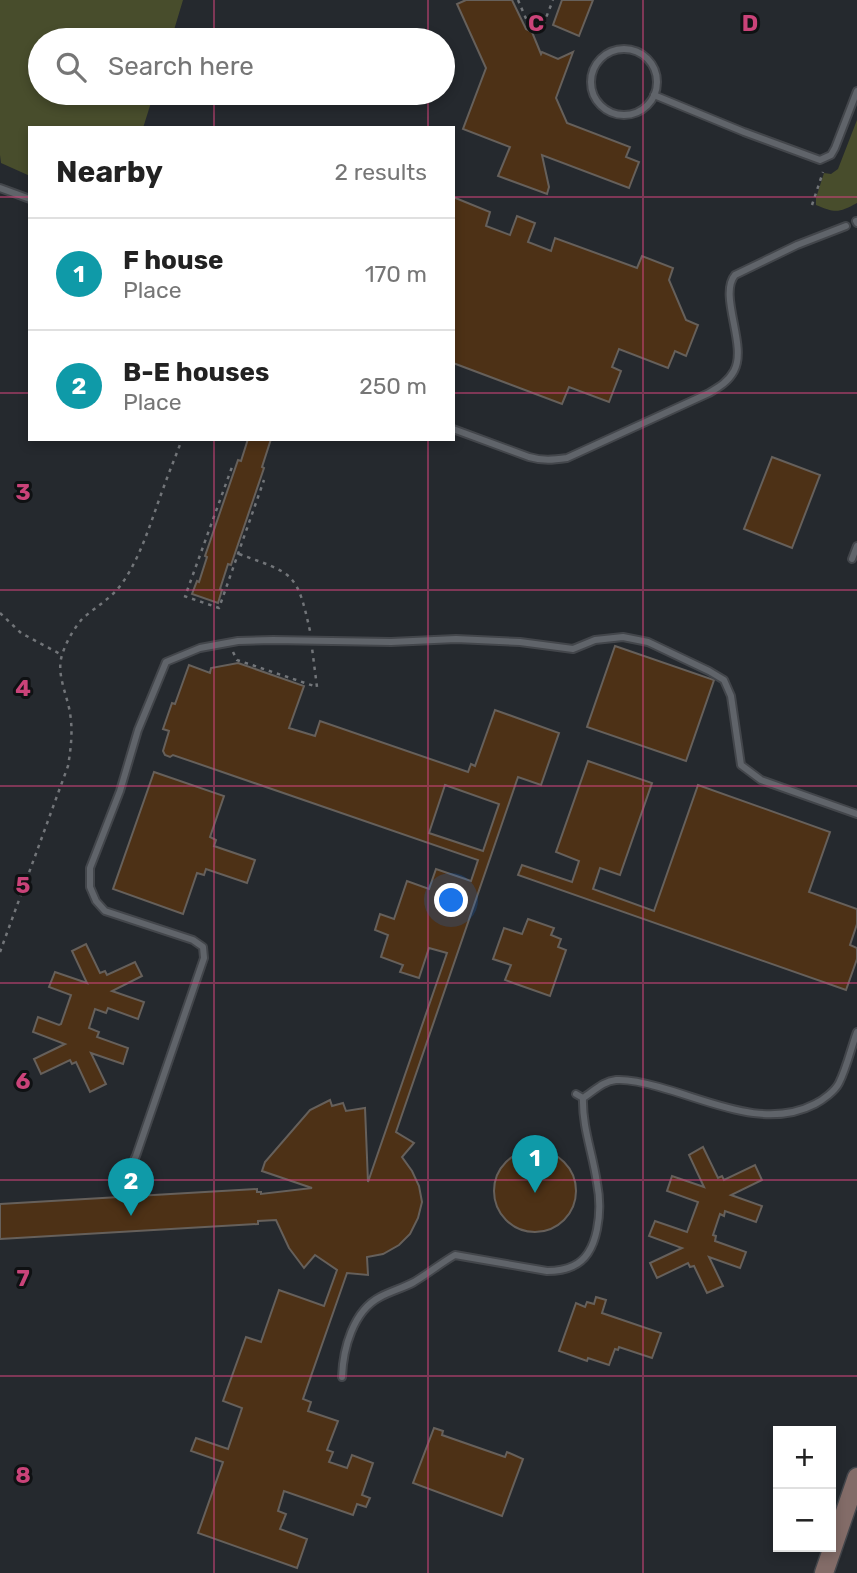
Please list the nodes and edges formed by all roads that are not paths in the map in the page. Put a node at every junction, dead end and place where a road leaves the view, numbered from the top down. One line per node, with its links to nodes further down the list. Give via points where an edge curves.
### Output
1 (857, 91): 2 (lane, via 835,148 820,160)
2 (654, 96): 2 (lane, via 656,73 643,54 621,48 610,51 594,66 594,97 609,111 635,113)
3 (0, 188): 4 (lane)
4 (28, 198)
5 (846, 226): 6 (lane, via 797,245 730,281 737,364 724,384 709,393 554,460 542,461)
6 (455, 430)
7 (857, 546): 8 (lane)
8 (852, 559)
9 (857, 814): 13 (lane, via 761,780 741,765 731,696 724,680 648,642 623,637 595,640 573,649 456,639 238,641 200,648 166,662 90,868 90,887 105,911 193,940 203,947 204,958 136,1156)
10 (857, 1032): 12 (lane, via 839,1085 803,1110 759,1115 631,1080 613,1080)
11 (576, 1094): 12 (lane)
12 (583, 1098): 14 (lane, via 598,1186 597,1231 587,1255 575,1266 547,1272 455,1255 363,1309 343,1359)
13 (121, 1174)
14 (342, 1377)
15 (857, 1477): 16 (street)
16 (824, 1573)

